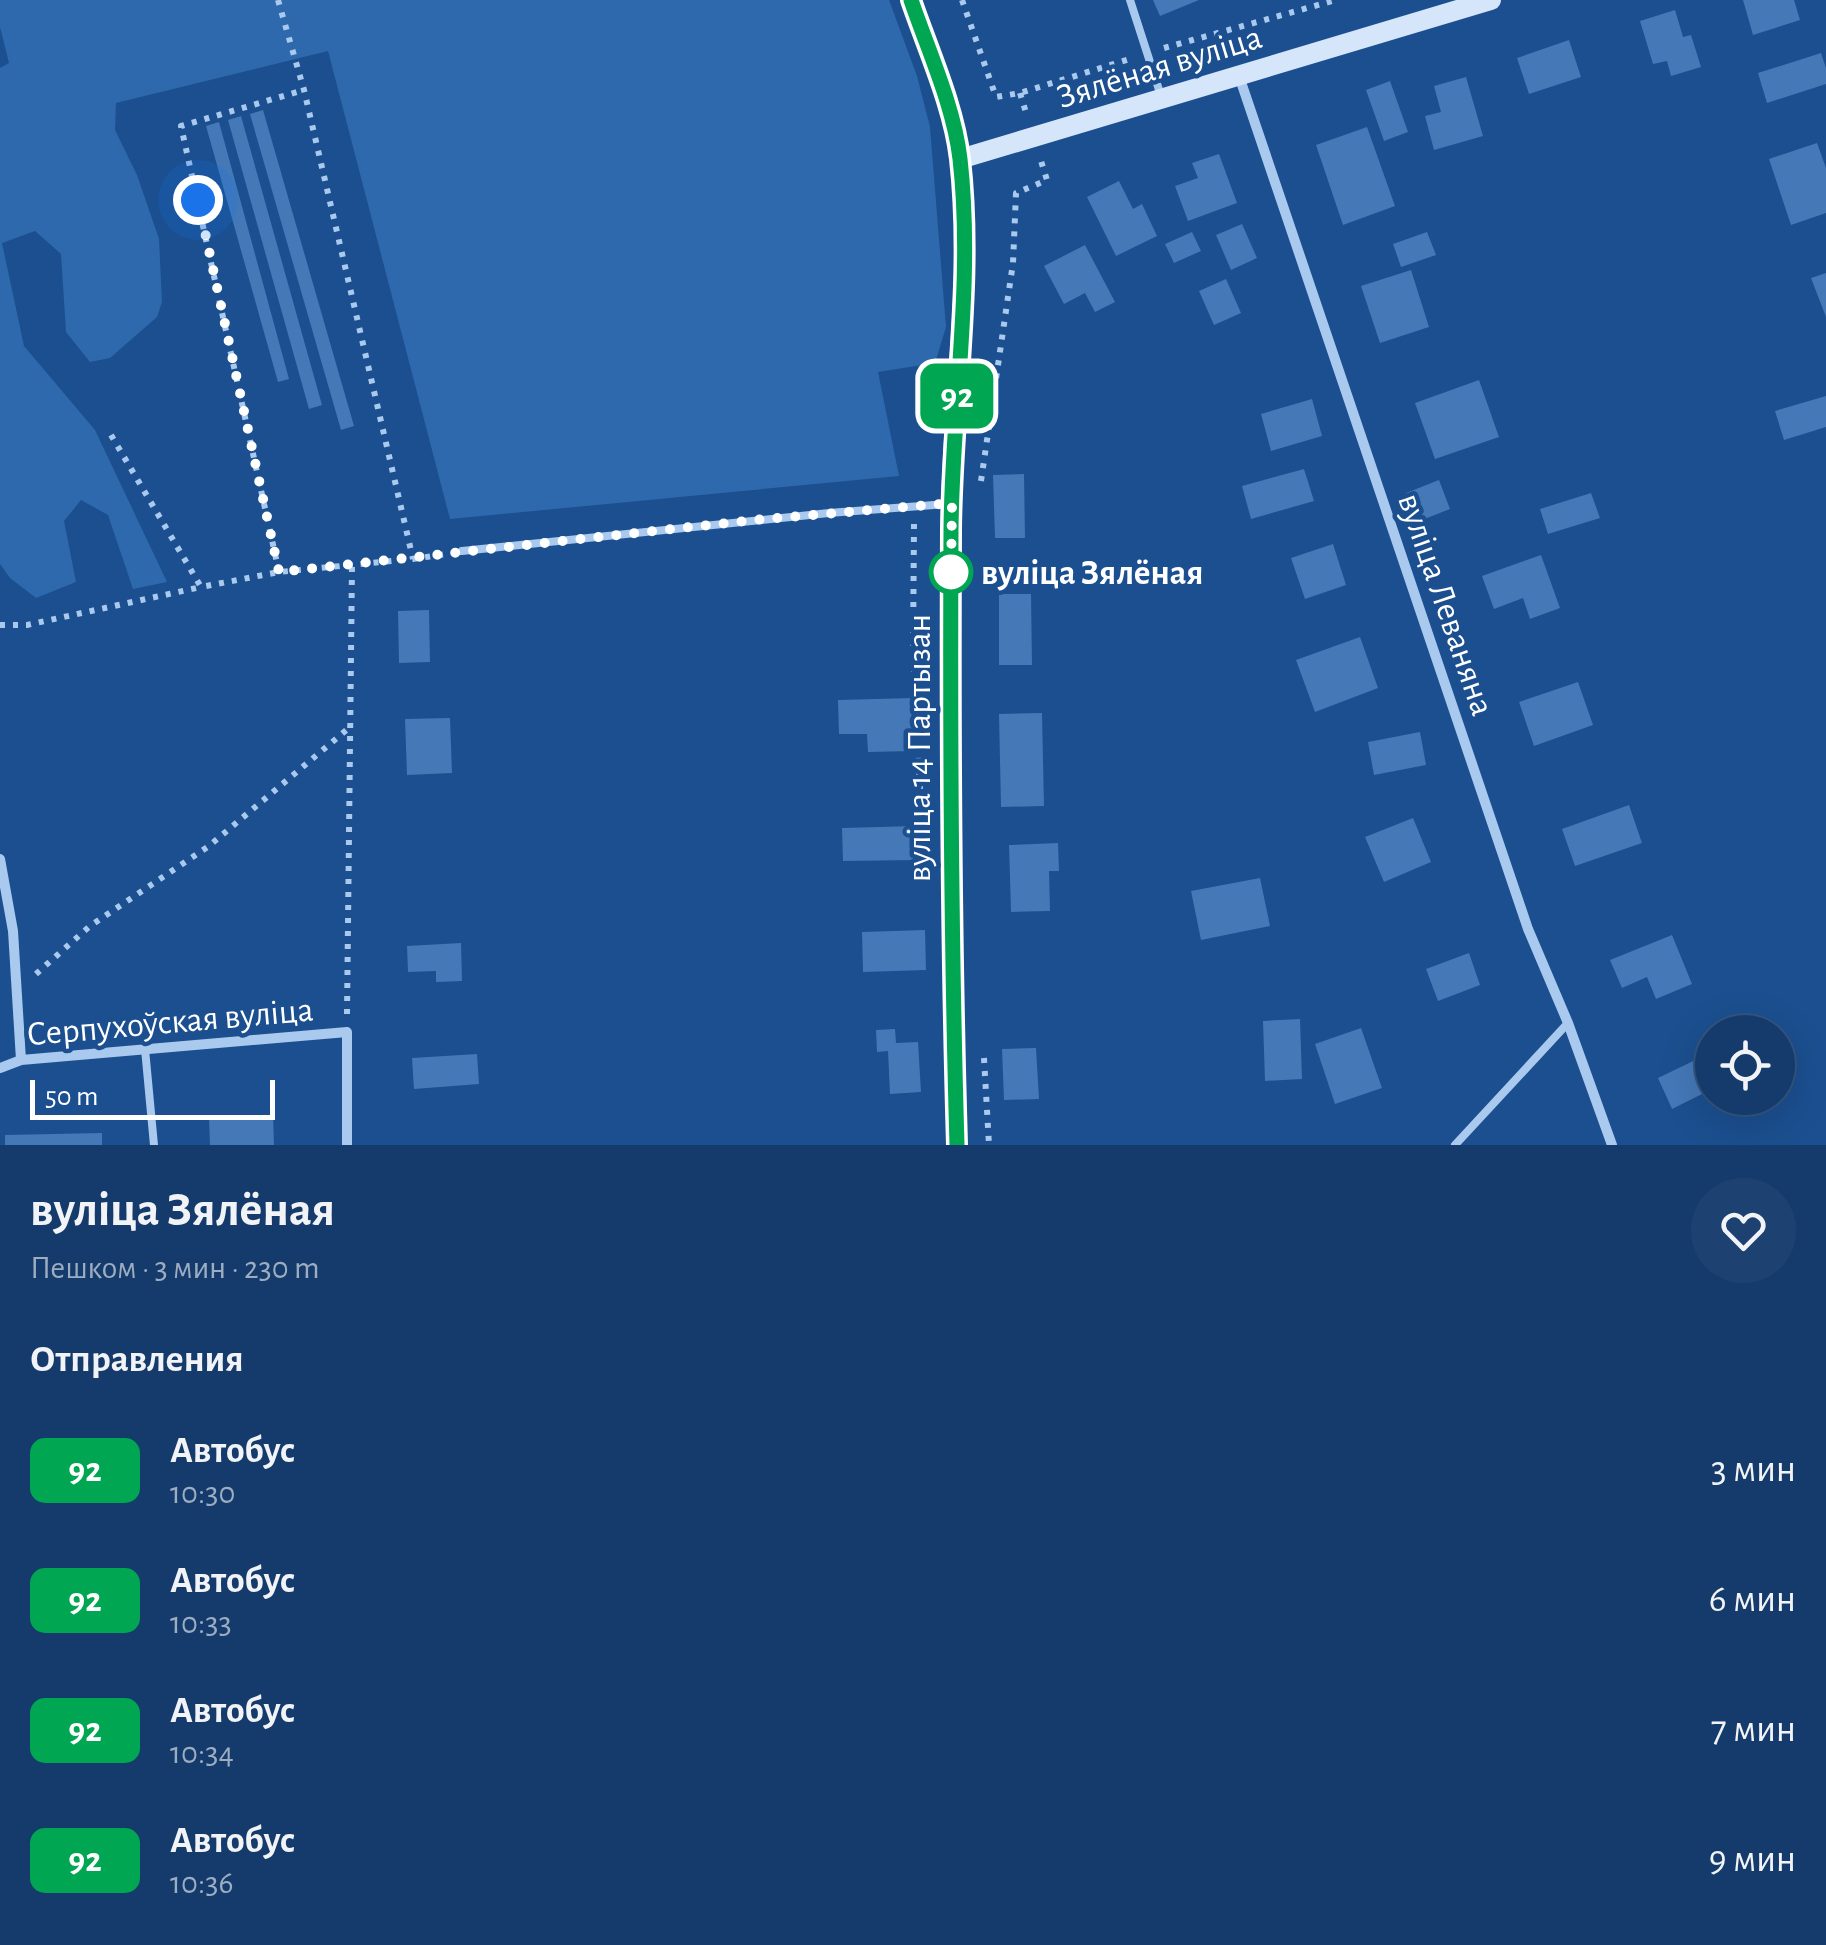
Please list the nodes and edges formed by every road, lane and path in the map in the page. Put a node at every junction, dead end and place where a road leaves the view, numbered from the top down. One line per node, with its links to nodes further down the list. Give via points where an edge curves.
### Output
1 (278, 0): 9 (path)
2 (911, 0): 13 (main road, вуліца 14 Партызан)
3 (962, 0): 10 (path, via 996,97)
4 (1130, 0): 7 (lane)
5 (1336, 0): 7 (path)
6 (1491, 0): 8 (main road, Зялёная вуліца)
7 (1148, 53): 10 (path); 11 (lane)
8 (1240, 76): 11 (main road, Зялёная вуліца); 26 (street, вуліца Леваняна, via 1528,929)
9 (304, 90): 18 (path); 20 (path, via 181,126)
10 (1020, 94): 12 (path)
11 (1161, 98): 12 (main road, Зялёная вуліца)
12 (1034, 138): 13 (main road, Зялёная вуліца); 15 (path, via 1046,180 1016,194)
13 (960, 159): 16 (main road, вуліца 14 Партызан, via 964,268)
14 (112, 435): 21 (path)
15 (980, 486)
16 (952, 503): 17 (lane); 34 (main road, вуліца 14 Партызан)
17 (462, 551): 18 (path)
18 (413, 559): 19 (path)
19 (352, 565): 20 (path); 23 (path)
20 (279, 572): 21 (path)
21 (201, 587): 22 (path, via 27,625)
22 (0, 624)
23 (350, 727): 25 (path, via 209,846 90,926); 27 (path)
24 (0, 859): 25 (street)
25 (17, 992): 30 (street)
26 (1568, 1023): 36 (lane); 37 (street, вуліца Леваняна)
27 (346, 1032): 28 (street, Серпухоўская вуліца); 33 (street)
28 (145, 1049): 30 (street, Серпухоўская вуліца); 32 (lane)
29 (984, 1052): 35 (path)
30 (21, 1060): 31 (street, Серпухоўская вуліца)
31 (0, 1068)
32 (154, 1145)
33 (347, 1145)
34 (957, 1145)
35 (989, 1145)
36 (1456, 1145)
37 (1612, 1145)

